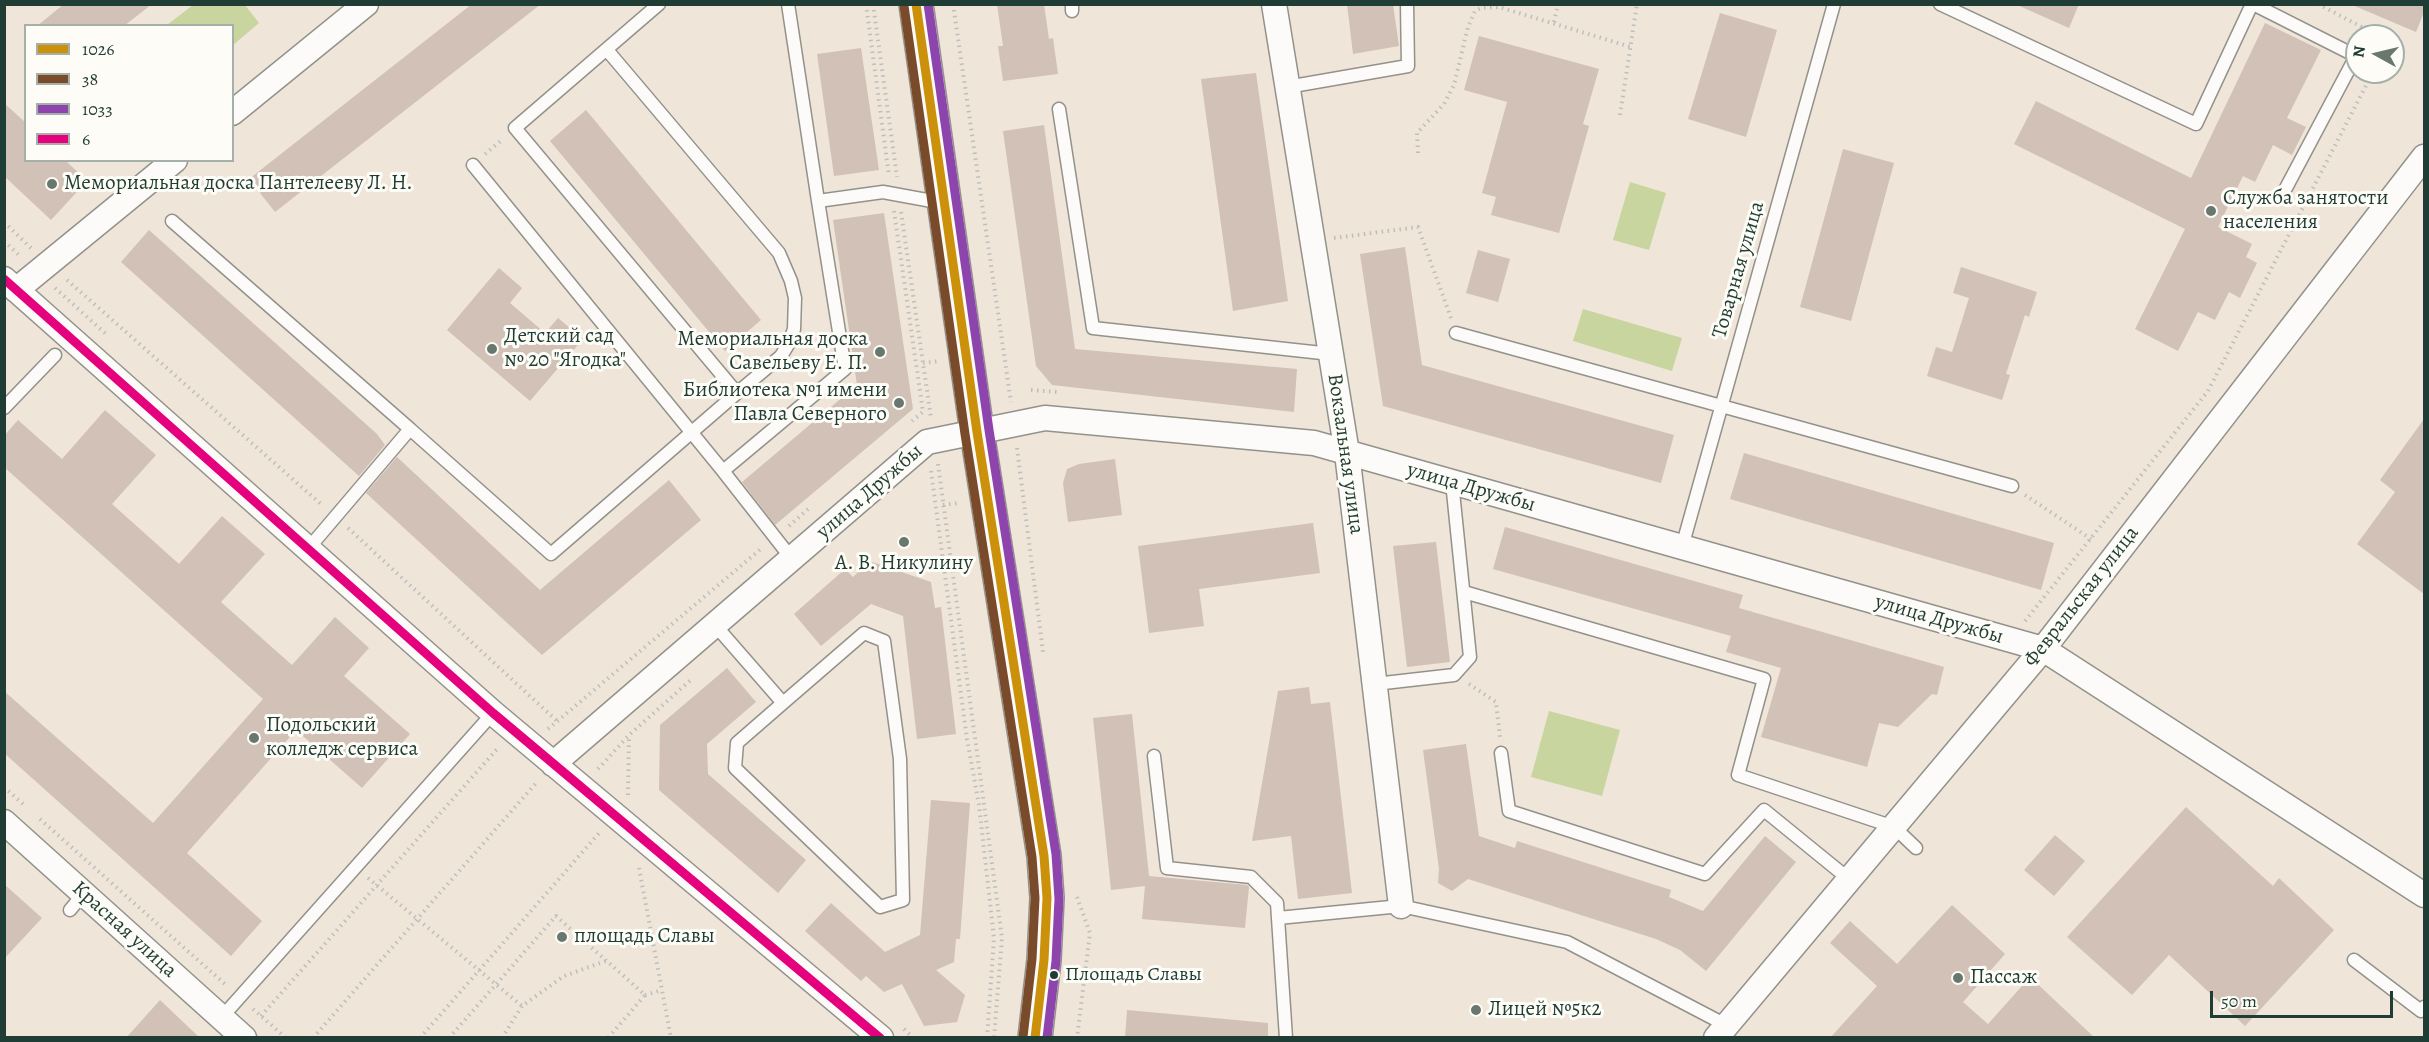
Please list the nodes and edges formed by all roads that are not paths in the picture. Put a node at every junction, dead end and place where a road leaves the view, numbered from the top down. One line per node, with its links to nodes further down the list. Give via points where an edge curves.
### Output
1 (366, 4): 13 (street)
2 (659, 4): 10 (lane)
3 (788, 4): 18 (lane)
4 (916, 4): 19 (street)
5 (1274, 4): 11 (street, Вокзальная улица)
6 (1407, 4): 11 (lane, via 1408,66)
7 (1834, 4): 26 (lane, Товарная улица)
8 (1940, 4): 9 (lane, via 2196,124)
9 (2252, 4): 17 (lane, via 2356,56)
10 (607, 50): 25 (lane, via 779,254 791,281 795,298 794,329 789,343 781,356); 25 (lane, via 515,128)
11 (1287, 87): 23 (street, Вокзальная улица)
12 (1059, 109): 23 (lane, via 1093,328)
13 (234, 111)
14 (2424, 157): 40 (street, Февральская улица)
15 (173, 162): 21 (street, via 48,264)
16 (473, 165): 29 (lane)
17 (2286, 188)
18 (818, 201): 19 (lane, via 883,192); 32 (lane, via 845,369)
19 (944, 203): 30 (street)
20 (172, 220): 28 (lane)
21 (10, 284): 36 (street)
22 (1456, 333): 26 (lane)
23 (1331, 354): 31 (street, Вокзальная улица)
24 (55, 355): 27 (lane)
25 (737, 393): 29 (lane)
26 (1721, 406): 34 (lane); 35 (lane, Товарная улица)
27 (4, 408)
28 (410, 429): 29 (lane, via 551,554); 36 (lane)
29 (692, 432): 32 (lane)
30 (977, 432): 31 (street, улица Дружбы, via 1045,418 1314,443); 37 (street, улица Дружбы, via 927,442); 60 (street, via 1044,856 1044,960)
31 (1347, 453): 33 (street, улица Дружбы); 41 (street, Вокзальная улица)
32 (723, 471): 37 (lane)
33 (1452, 482): 35 (street, улица Дружбы); 38 (lane)
34 (2012, 486)
35 (1682, 547): 40 (street, улица Дружбы)
36 (308, 549): 43 (street)
37 (792, 559): 39 (street, улица Дружбы)
38 (1464, 592): 41 (lane, via 1470,657 1454,675); 48 (lane, via 1764,679 1738,775)
39 (715, 625): 42 (lane); 46 (street, улица Дружбы)
40 (2043, 649): 48 (street, Февральская улица); 51 (street, улица Дружбы)
41 (1375, 684): 52 (street, Вокзальная улица)
42 (783, 703): 42 (lane, via 864,633 884,641 900,759 903,900 880,907 735,768 737,743)
43 (493, 713): 46 (street); 56 (lane)
44 (1501, 753): 50 (lane, via 1509,811 1705,874 1764,810)
45 (1154, 756): 53 (lane, via 1167,868 1251,877 1276,903)
46 (547, 771): 59 (street)
47 (4, 822): 56 (street, Красная улица, via 77,902)
48 (1894, 827): 49 (lane); 50 (street, Февральская улица)
49 (1916, 848)
50 (1850, 880): 57 (street, Февральская улица)
51 (2424, 895)
52 (1401, 906): 53 (lane); 57 (lane, via 1567,942)
53 (1278, 918): 61 (lane)
54 (2354, 960): 55 (lane, via 2421,1011)
55 (2424, 1007)
56 (222, 1017): 58 (street, Красная улица)
57 (1721, 1031)
58 (244, 1038)
59 (881, 1038)
60 (1035, 1038)
61 (1286, 1038)

